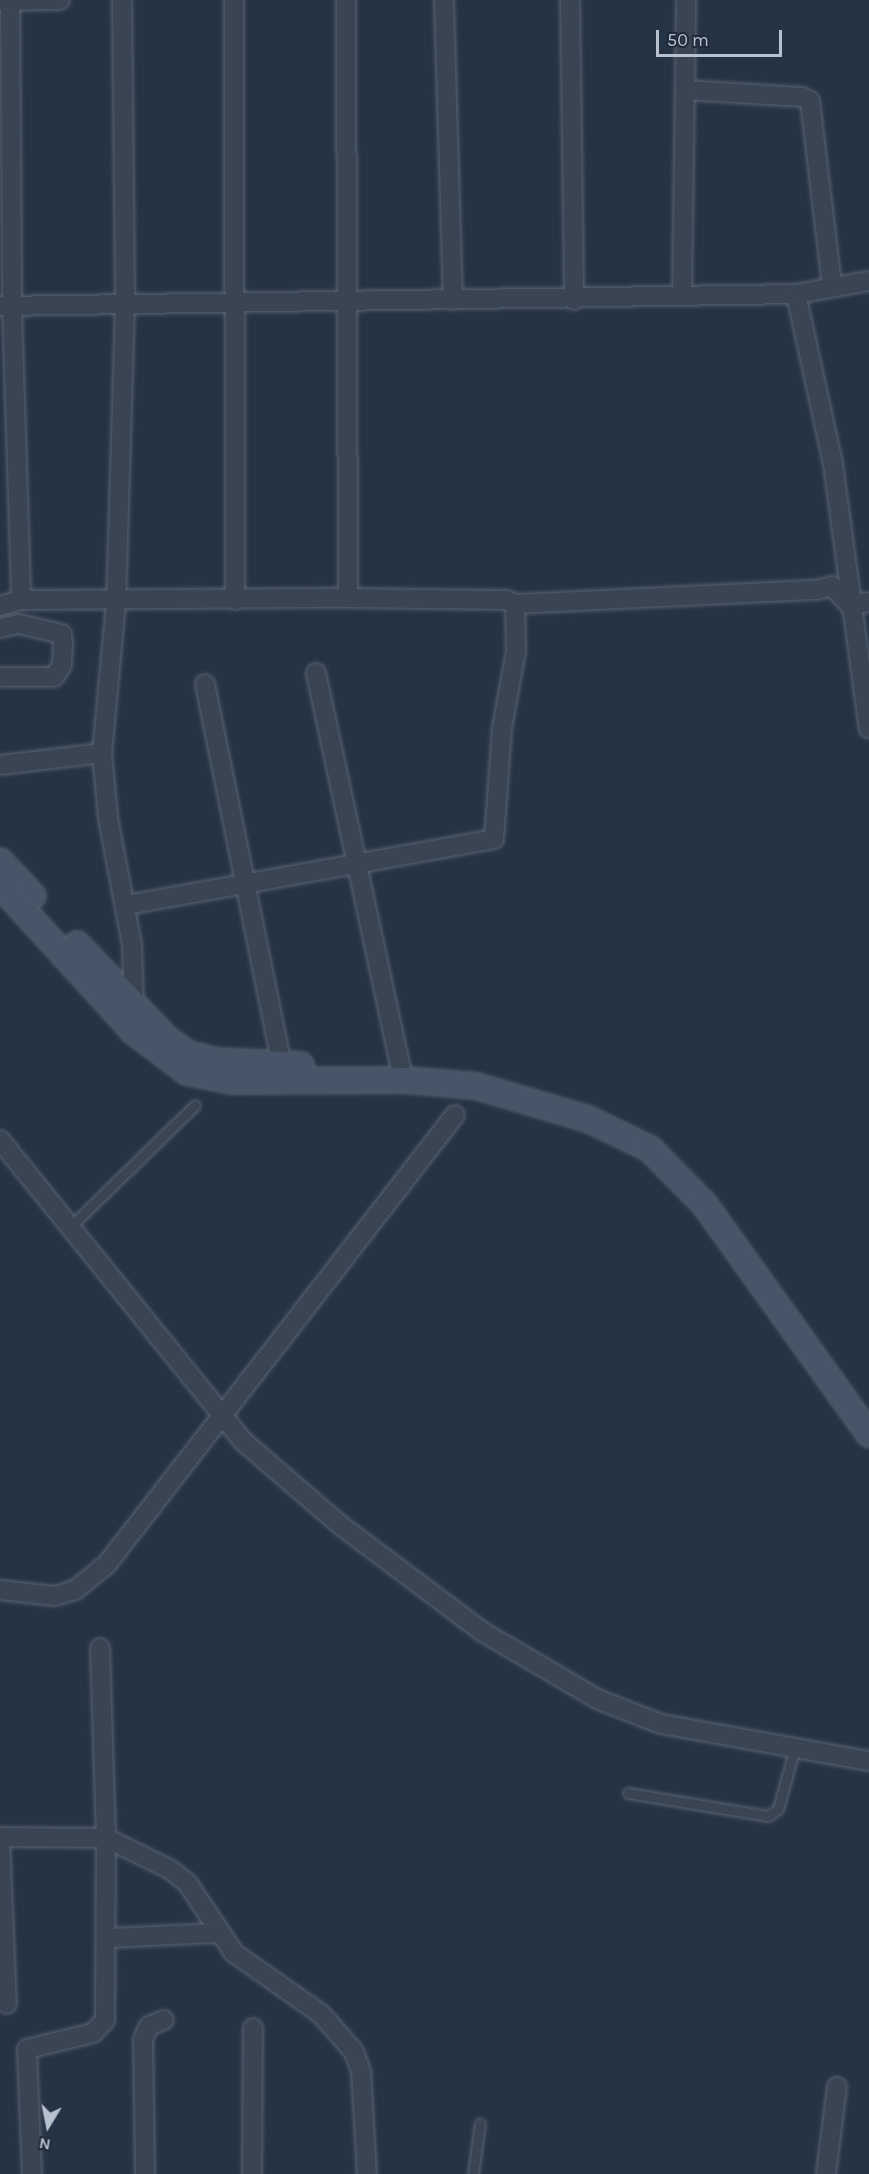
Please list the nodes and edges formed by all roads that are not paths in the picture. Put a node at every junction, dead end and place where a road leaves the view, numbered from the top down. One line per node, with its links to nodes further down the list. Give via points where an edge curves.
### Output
1 (60, 0): 8 (street)
2 (122, 0): 18 (street)
3 (234, 0): 17 (street)
4 (346, 0): 16 (street)
5 (444, 0): 14 (street)
6 (570, 0): 15 (street)
7 (686, 0): 9 (street)
8 (7, 1): 19 (street)
9 (685, 90): 11 (street, via 802,97 810,101); 13 (street)
10 (869, 280): 11 (street)
11 (832, 285): 12 (street)
12 (796, 294): 13 (street); 26 (street, via 833,464)
13 (682, 296): 15 (street)
14 (453, 300): 15 (street); 16 (street)
15 (574, 300)
16 (345, 301): 17 (street); 20 (street)
17 (233, 302): 18 (street); 22 (street)
18 (125, 304): 19 (street); 24 (street)
19 (6, 306): 21 (street)
20 (348, 598): 22 (street); 25 (street, via 507,600)
21 (21, 600): 24 (street); 27 (street)
22 (235, 600): 24 (street)
23 (869, 602): 26 (street)
24 (116, 603): 33 (street)
25 (515, 604): 26 (street, via 817,590 832,586); 36 (street, via 516,651 502,728 494,839)
26 (850, 605): 32 (street)
27 (0, 606)
28 (0, 628): 30 (street, via 19,624 62,634 63,644 62,665 54,677)
29 (316, 673): 36 (street)
30 (0, 677)
31 (205, 684): 37 (street)
32 (869, 729)
33 (102, 753): 34 (street); 39 (street, via 108,818)
34 (0, 765)
35 (0, 861): 40 (street)
36 (356, 861): 37 (street); 42 (street)
37 (247, 883): 39 (street); 41 (street)
38 (0, 885): 43 (street, via 134,1032 187,1072 232,1081 455,1083)
39 (126, 905): 40 (street)
40 (134, 1005): 41 (street, via 188,1054 216,1061)
41 (282, 1065): 42 (street)
42 (401, 1068): 43 (street, via 475,1075)
43 (547, 1099): 48 (street, via 642,1131 692,1167); 50 (street, via 635,1141 683,1178 743,1254)
44 (195, 1105): 47 (lane)
45 (454, 1115): 49 (street)
46 (0, 1140): 47 (street)
47 (71, 1226): 49 (street)
48 (869, 1406)
49 (223, 1417): 51 (street, via 107,1564 75,1590 56,1596); 53 (street, via 244,1442 339,1524 483,1632 597,1699 661,1724)
50 (869, 1434)
51 (0, 1590)
52 (100, 1648): 57 (street)
53 (794, 1751): 54 (street); 55 (lane, via 778,1809 768,1816)
54 (869, 1761)
55 (628, 1794)
56 (0, 1838): 57 (street); 60 (street)
57 (106, 1838): 58 (street, via 171,1870 188,1884); 59 (street)
58 (219, 1933): 59 (street); 68 (street, via 252,1968 321,2014 354,2052 360,2071)
59 (107, 1938): 65 (street, via 101,2028 27,2049)
60 (7, 2004)
61 (164, 2020): 66 (street, via 149,2026 143,2039)
62 (253, 2028): 67 (street)
63 (837, 2087): 70 (street)
64 (480, 2123): 69 (lane)
65 (32, 2174)
66 (145, 2174)
67 (252, 2174)
68 (368, 2174)
69 (474, 2174)
70 (826, 2174)

